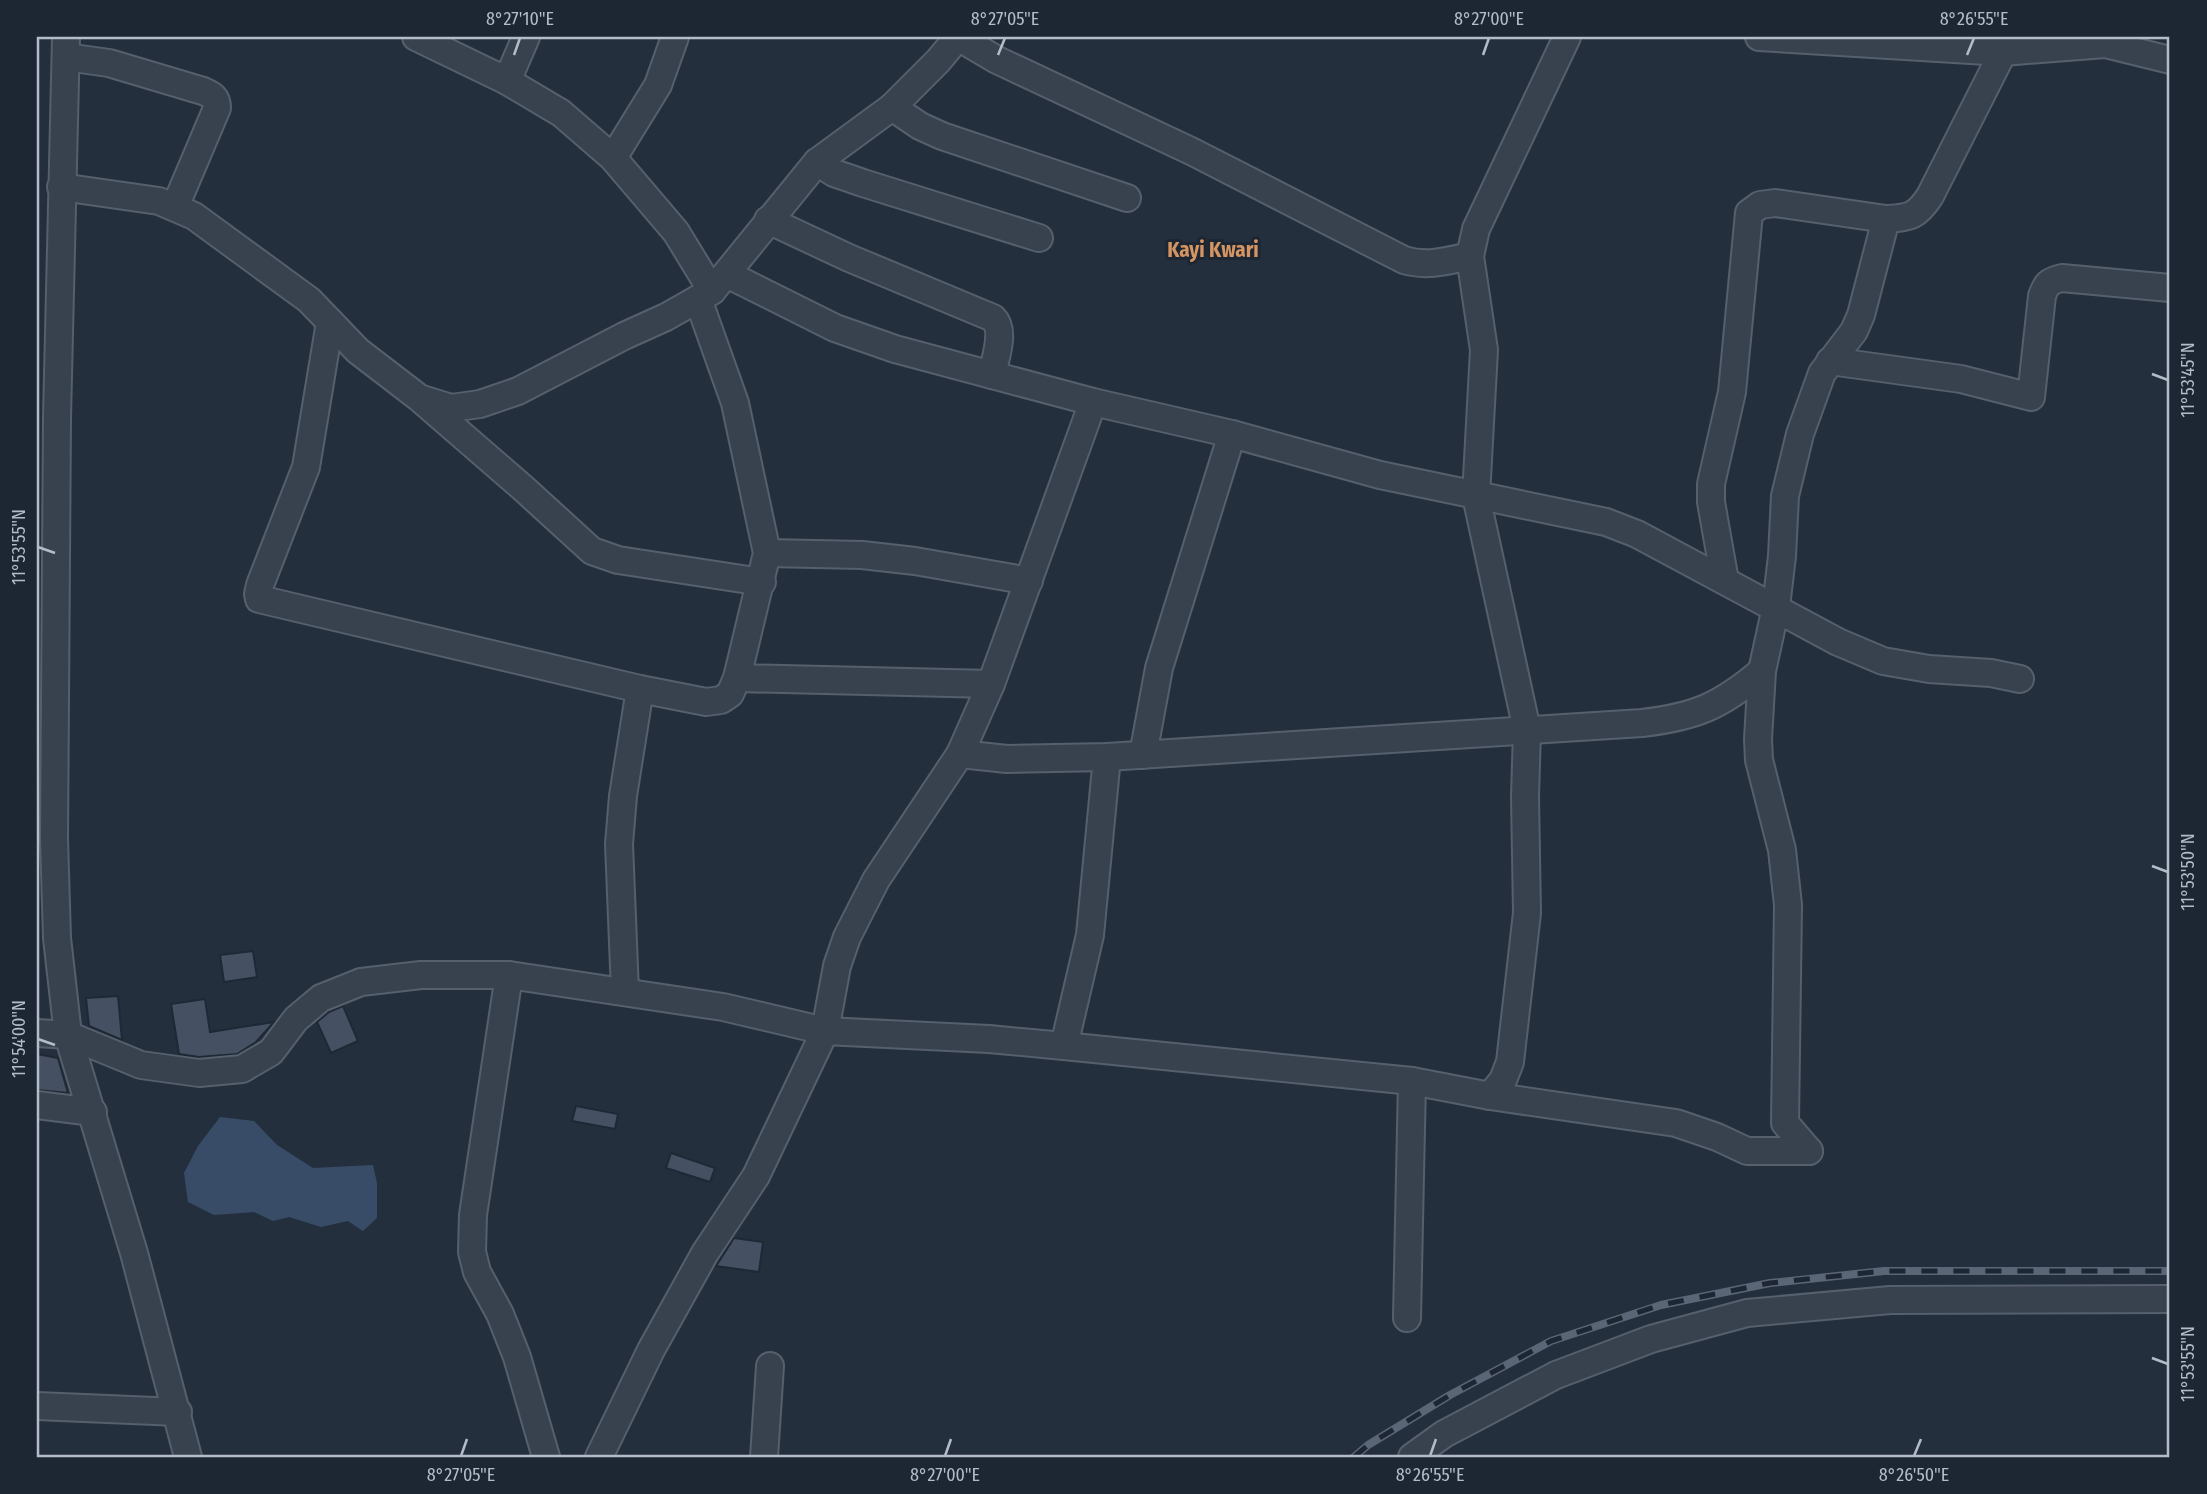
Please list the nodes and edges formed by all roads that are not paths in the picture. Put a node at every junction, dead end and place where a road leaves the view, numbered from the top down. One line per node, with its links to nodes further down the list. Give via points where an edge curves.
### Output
1 (416, 37): 10 (street)
2 (526, 37): 10 (street)
3 (675, 37): 12 (street, via 658,85)
4 (960, 37): 11 (street); 20 (street, via 997,60 1191,151 1404,260 1433,264)
5 (1567, 37): 20 (street, via 1476,229)
6 (1759, 37): 8 (street)
7 (65, 42): 14 (street); 16 (street, via 109,63 203,91 217,100)
8 (2006, 44): 9 (street, via 2105,44); 17 (street, via 1920,211)
9 (2170, 60)
10 (508, 81): 12 (street, via 561,113)
11 (892, 107): 13 (street); 15 (street, via 942,136)
12 (613, 158): 21 (street, via 676,232)
13 (817, 162): 18 (street); 19 (street, via 863,183)
14 (61, 187): 16 (street); 28 (street)
15 (1127, 198)
16 (175, 207): 23 (street, via 285,282)
17 (1886, 219): 24 (street, via 1861,315); 34 (street, via 1775,203 1760,205 1749,213 1732,392 1711,484)
18 (768, 220): 21 (street); 25 (street, via 993,318 999,330)
19 (1040, 238)
20 (1470, 257): 30 (street, via 1484,350)
21 (712, 288): 25 (street, via 895,349); 26 (street, via 518,391 451,408); 31 (street)
22 (2170, 288): 24 (street, via 2062,278 2050,281 2042,296 2031,397 1961,379)
23 (330, 322): 26 (street, via 358,351); 41 (street, via 306,467 259,598)
24 (1830, 361): 36 (street, via 1800,434 1785,496)
25 (992, 375): 27 (street)
26 (418, 397): 35 (street, via 592,551 618,560)
27 (1093, 402): 29 (street); 33 (street)
28 (47, 417): 32 (street)
29 (1232, 434): 30 (street); 44 (street, via 1159,668)
30 (1476, 496): 34 (street, via 1606,522); 42 (street)
31 (767, 553): 33 (street, via 875,557); 35 (street)
32 (47, 556): 50 (street, via 57,937)
33 (1029, 581): 40 (street)
34 (1725, 581): 36 (street)
35 (762, 582): 38 (street)
36 (1776, 607): 37 (street); 39 (street, via 1883,661)
37 (1762, 671): 42 (street, via 1712,707 1678,719); 53 (street, via 1759,760 1782,850 1788,905 1785,1123 1809,1151 1747,1152 1676,1123)
38 (737, 678): 40 (street); 41 (street, via 730,694 706,702)
39 (2020, 679)
40 (991, 684): 43 (street)
41 (640, 689): 47 (street, via 620,844)
42 (1527, 730): 44 (street); 53 (street, via 1527,913 1510,1062)
43 (960, 754): 45 (street, via 1007,759); 48 (street, via 876,880 847,937)
44 (1143, 755): 45 (street)
45 (1107, 757): 51 (street, via 1090,935)
46 (509, 975): 47 (street); 50 (street, via 421,975 361,982 320,998 296,1019 271,1052 242,1069 199,1073 141,1065); 62 (street, via 473,1215 472,1252 517,1357)
47 (625, 992): 48 (street, via 723,1007)
48 (825, 1031): 51 (street); 63 (street, via 756,1175 705,1253)
49 (37, 1033): 50 (street)
50 (68, 1035): 55 (street)
51 (1064, 1045): 52 (street)
52 (1412, 1081): 53 (street); 57 (street)
53 (1490, 1096)
54 (37, 1105): 55 (street)
55 (93, 1112): 60 (street)
56 (2170, 1299): 65 (street, via 1890,1300 1747,1313 1651,1339 1556,1375 1444,1434)
57 (1407, 1318)
58 (770, 1366): 64 (street)
59 (37, 1406): 60 (street)
60 (178, 1412): 61 (street)
61 (188, 1457)
62 (546, 1457)
63 (599, 1457)
64 (764, 1457)
65 (1412, 1457)

